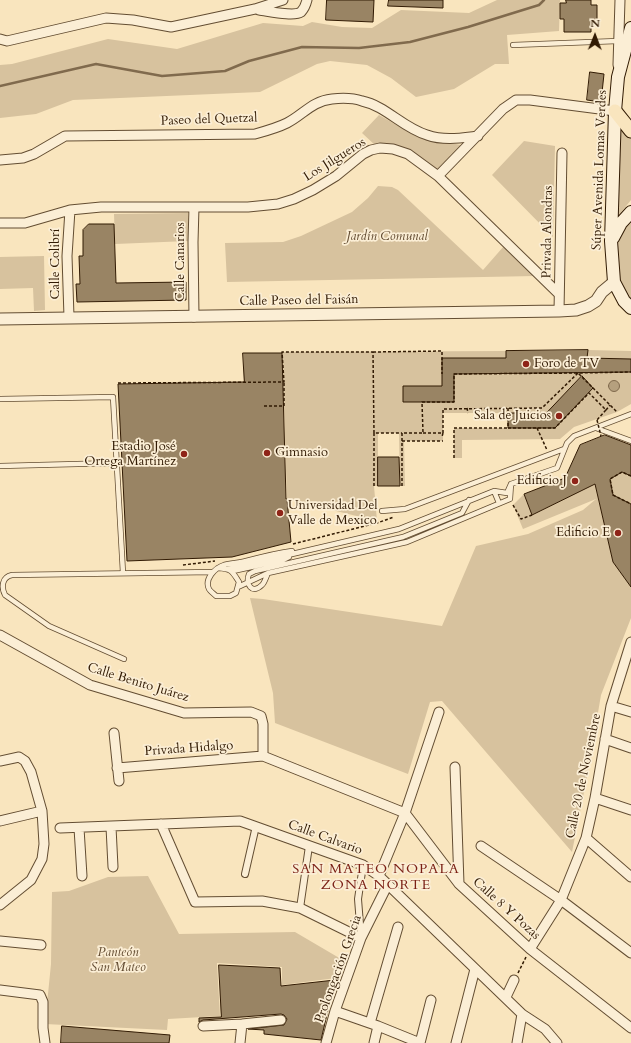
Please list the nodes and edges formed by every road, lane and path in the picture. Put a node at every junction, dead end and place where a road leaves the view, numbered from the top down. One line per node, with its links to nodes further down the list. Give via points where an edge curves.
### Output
1 (283, 0): 4 (street); 5 (street, via 285,7)
2 (620, 0): 8 (street)
3 (305, 2): 5 (street, via 300,13)
4 (255, 9): 5 (street); 7 (street, via 171,26 106,18 7,40)
5 (293, 14)
6 (631, 28): 10 (main road, Súper Avenida Lomas Verdes)
7 (0, 39)
8 (618, 41): 9 (lane); 10 (street)
9 (513, 45)
10 (618, 77): 11 (main road, Súper Avenida Lomas Verdes)
11 (615, 111): 12 (main road); 13 (street, via 516,100 503,109); 21 (main road, Súper Avenida Lomas Verdes)
12 (631, 131)
13 (478, 136): 15 (street, Paseo del Quetzal, via 448,139 426,135 362,100 333,99 320,101 287,123 255,134 65,136 28,156); 16 (street)
14 (562, 153): 23 (street, Privada Alondras)
15 (0, 160)
16 (438, 176): 17 (street, Los Jilgueros, via 408,154 380,148 363,154 336,176 313,190 278,204); 23 (street, Los Jilgueros)
17 (194, 207): 18 (street, Los Jilgueros, via 101,207); 27 (street, Calle Canarios)
18 (70, 210): 20 (street, Los Jilgueros, via 25,223); 26 (street, Calle Colibrí, via 67,256)
19 (631, 212): 21 (main road)
20 (0, 223)
21 (611, 241): 22 (main road, Súper Avenida Lomas Verdes)
22 (615, 286): 24 (main road); 25 (street, Calle Paseo del Faisán, via 602,292 596,301 585,307)
23 (559, 294): 25 (street, Privada Alondras)
24 (631, 308)
25 (559, 311): 27 (street, Calle Paseo del Faisán)
26 (69, 317): 27 (street, Calle Paseo del Faisán); 28 (street, Calle Paseo del Faisán)
27 (194, 317)
28 (0, 319)
29 (373, 352): 32 (path, via 442,351); 33 (path, via 282,352); 48 (path)
30 (631, 372): 31 (path)
31 (578, 373): 36 (path); 39 (path, via 542,408); 47 (path, via 454,374 454,402 422,402)
32 (442, 374)
33 (284, 382): 34 (path); 37 (path, via 284,406)
34 (118, 383)
35 (0, 398): 59 (lane, via 114,397)
36 (610, 405): 40 (path); 41 (path)
37 (264, 406)
38 (467, 408): 39 (path); 42 (path); 50 (path, via 443,409)
39 (508, 408): 44 (path)
40 (606, 410): 45 (path, via 589,392 554,428); 51 (path, bridge, via 597,420)
41 (617, 412)
42 (468, 413)
43 (631, 414): 46 (lane)
44 (508, 428): 45 (path); 58 (path, via 454,428)
45 (537, 428): 56 (path)
46 (596, 428): 54 (lane); 57 (lane, via 574,436)
47 (423, 432): 49 (path); 50 (path)
48 (374, 433): 49 (path); 63 (path)
49 (402, 433): 53 (path)
50 (442, 433): 52 (path)
51 (601, 436)
52 (442, 437)
53 (402, 440): 55 (path); 64 (path)
54 (631, 440)
55 (442, 441)
56 (544, 444)
57 (564, 449): 62 (lane, via 557,468); 70 (lane, via 405,510)
58 (454, 458)
59 (116, 463): 60 (lane); 81 (lane)
60 (0, 466)
61 (631, 476): 69 (path, via 622,472 610,479 613,495)
62 (511, 484): 65 (lane, via 507,493); 66 (lane)
63 (374, 486)
64 (402, 486)
65 (494, 491): 67 (lane); 68 (lane)
66 (510, 499): 68 (lane); 71 (path, via 521,519)
67 (469, 500): 74 (lane, via 399,529); 83 (lane, via 462,513 403,537 256,571 248,574)
68 (499, 503): 82 (lane, via 407,542)
69 (631, 504)
70 (382, 511)
71 (532, 515)
72 (399, 516): 73 (path, via 377,524)
73 (287, 546)
74 (304, 550): 77 (lane); 78 (lane); 79 (lane, via 283,560)
75 (217, 561): 76 (path)
76 (177, 566)
77 (218, 568): 78 (lane); 80 (lane)
78 (228, 569): 79 (lane)
79 (233, 571): 84 (lane, via 239,582)
80 (213, 572): 81 (lane); 84 (lane, via 208,580 209,589 216,596 230,596 236,593)
81 (123, 573): 87 (lane, via 12,575 2,583 2,590 9,598 49,626)
82 (268, 573): 83 (lane); 83 (lane, via 263,584 257,589 248,586)
83 (247, 583): 84 (lane)
84 (238, 587)
85 (0, 635): 94 (street, Calle Benito Juárez, via 90,685 184,713 251,712 261,716 264,724)
86 (631, 642): 88 (street, Calle 20 de Noviembre)
87 (124, 659)
88 (611, 706): 90 (street); 92 (street, Calle 20 de Noviembre)
89 (439, 712): 102 (street)
90 (631, 712)
91 (114, 733): 97 (street)
92 (605, 739): 93 (street); 99 (street, Calle 20 de Noviembre)
93 (631, 748)
94 (263, 756): 97 (street, Privada Hidalgo); 102 (street)
95 (0, 761): 101 (street, via 19,757 25,761 31,772)
96 (455, 767): 119 (street)
97 (117, 768): 98 (street)
98 (118, 781)
99 (595, 798): 100 (street); 109 (street, Calle 20 de Noviembre)
100 (631, 810)
101 (42, 811): 103 (street); 121 (street, via 42,860 31,880)
102 (405, 813): 116 (street); 119 (street, Calle 8 Y Pozas)
103 (0, 821)
104 (161, 824): 105 (street, Calle Calvario, via 240,821); 106 (street, Calle Calvario); 122 (street, via 196,902 262,901)
105 (256, 826): 110 (street, Calle Calvario); 114 (street)
106 (111, 827): 108 (street, Calle Calvario); 113 (street)
107 (60, 828): 108 (street, Calle Calvario)
108 (79, 828): 115 (street)
109 (586, 838): 117 (street); 120 (street, Calle 20 de Noviembre)
110 (309, 846): 112 (street, Calle Calvario); 122 (street)
111 (481, 846): 120 (street)
112 (363, 865): 116 (street, Calle Calvario); 124 (street, via 358,899)
113 (113, 867)
114 (244, 874)
115 (82, 876)
116 (379, 876): 118 (street, Calle Calvario)
117 (631, 877)
118 (388, 884): 124 (street, Prolongación Grecia); 129 (street, Calle Calvario)
119 (459, 884): 127 (street, Calle 8 Y Pozas)
120 (561, 900): 127 (street, Calle 20 de Noviembre); 128 (street)
121 (1, 903)
122 (300, 908): 124 (street)
123 (398, 927): 138 (street)
124 (361, 938): 134 (street, Prolongación Grecia)
125 (0, 941): 126 (street)
126 (41, 945)
127 (530, 949): 130 (path); 140 (street, Calle 8 Y Pozas)
128 (631, 953)
129 (475, 969): 132 (street, Calle Calvario); 147 (street)
130 (514, 980): 132 (street)
131 (0, 990): 142 (street, via 40,995 43,1002 42,1028)
132 (506, 997): 135 (street, Calle Calvario)
133 (431, 1000): 146 (street)
134 (334, 1011): 138 (street); 144 (street, Prolongación Grecia)
135 (522, 1014): 148 (street); 149 (street, Calle Calvario, via 545,1029)
136 (281, 1020): 137 (street)
137 (242, 1024): 139 (street); 143 (street)
138 (374, 1025): 141 (street); 145 (street)
139 (203, 1026)
140 (631, 1028)
141 (403, 1040): 146 (street)
142 (45, 1043)
143 (240, 1043)
144 (326, 1043)
145 (374, 1043)
146 (420, 1043)
147 (456, 1043)
148 (517, 1043)
149 (557, 1043)

